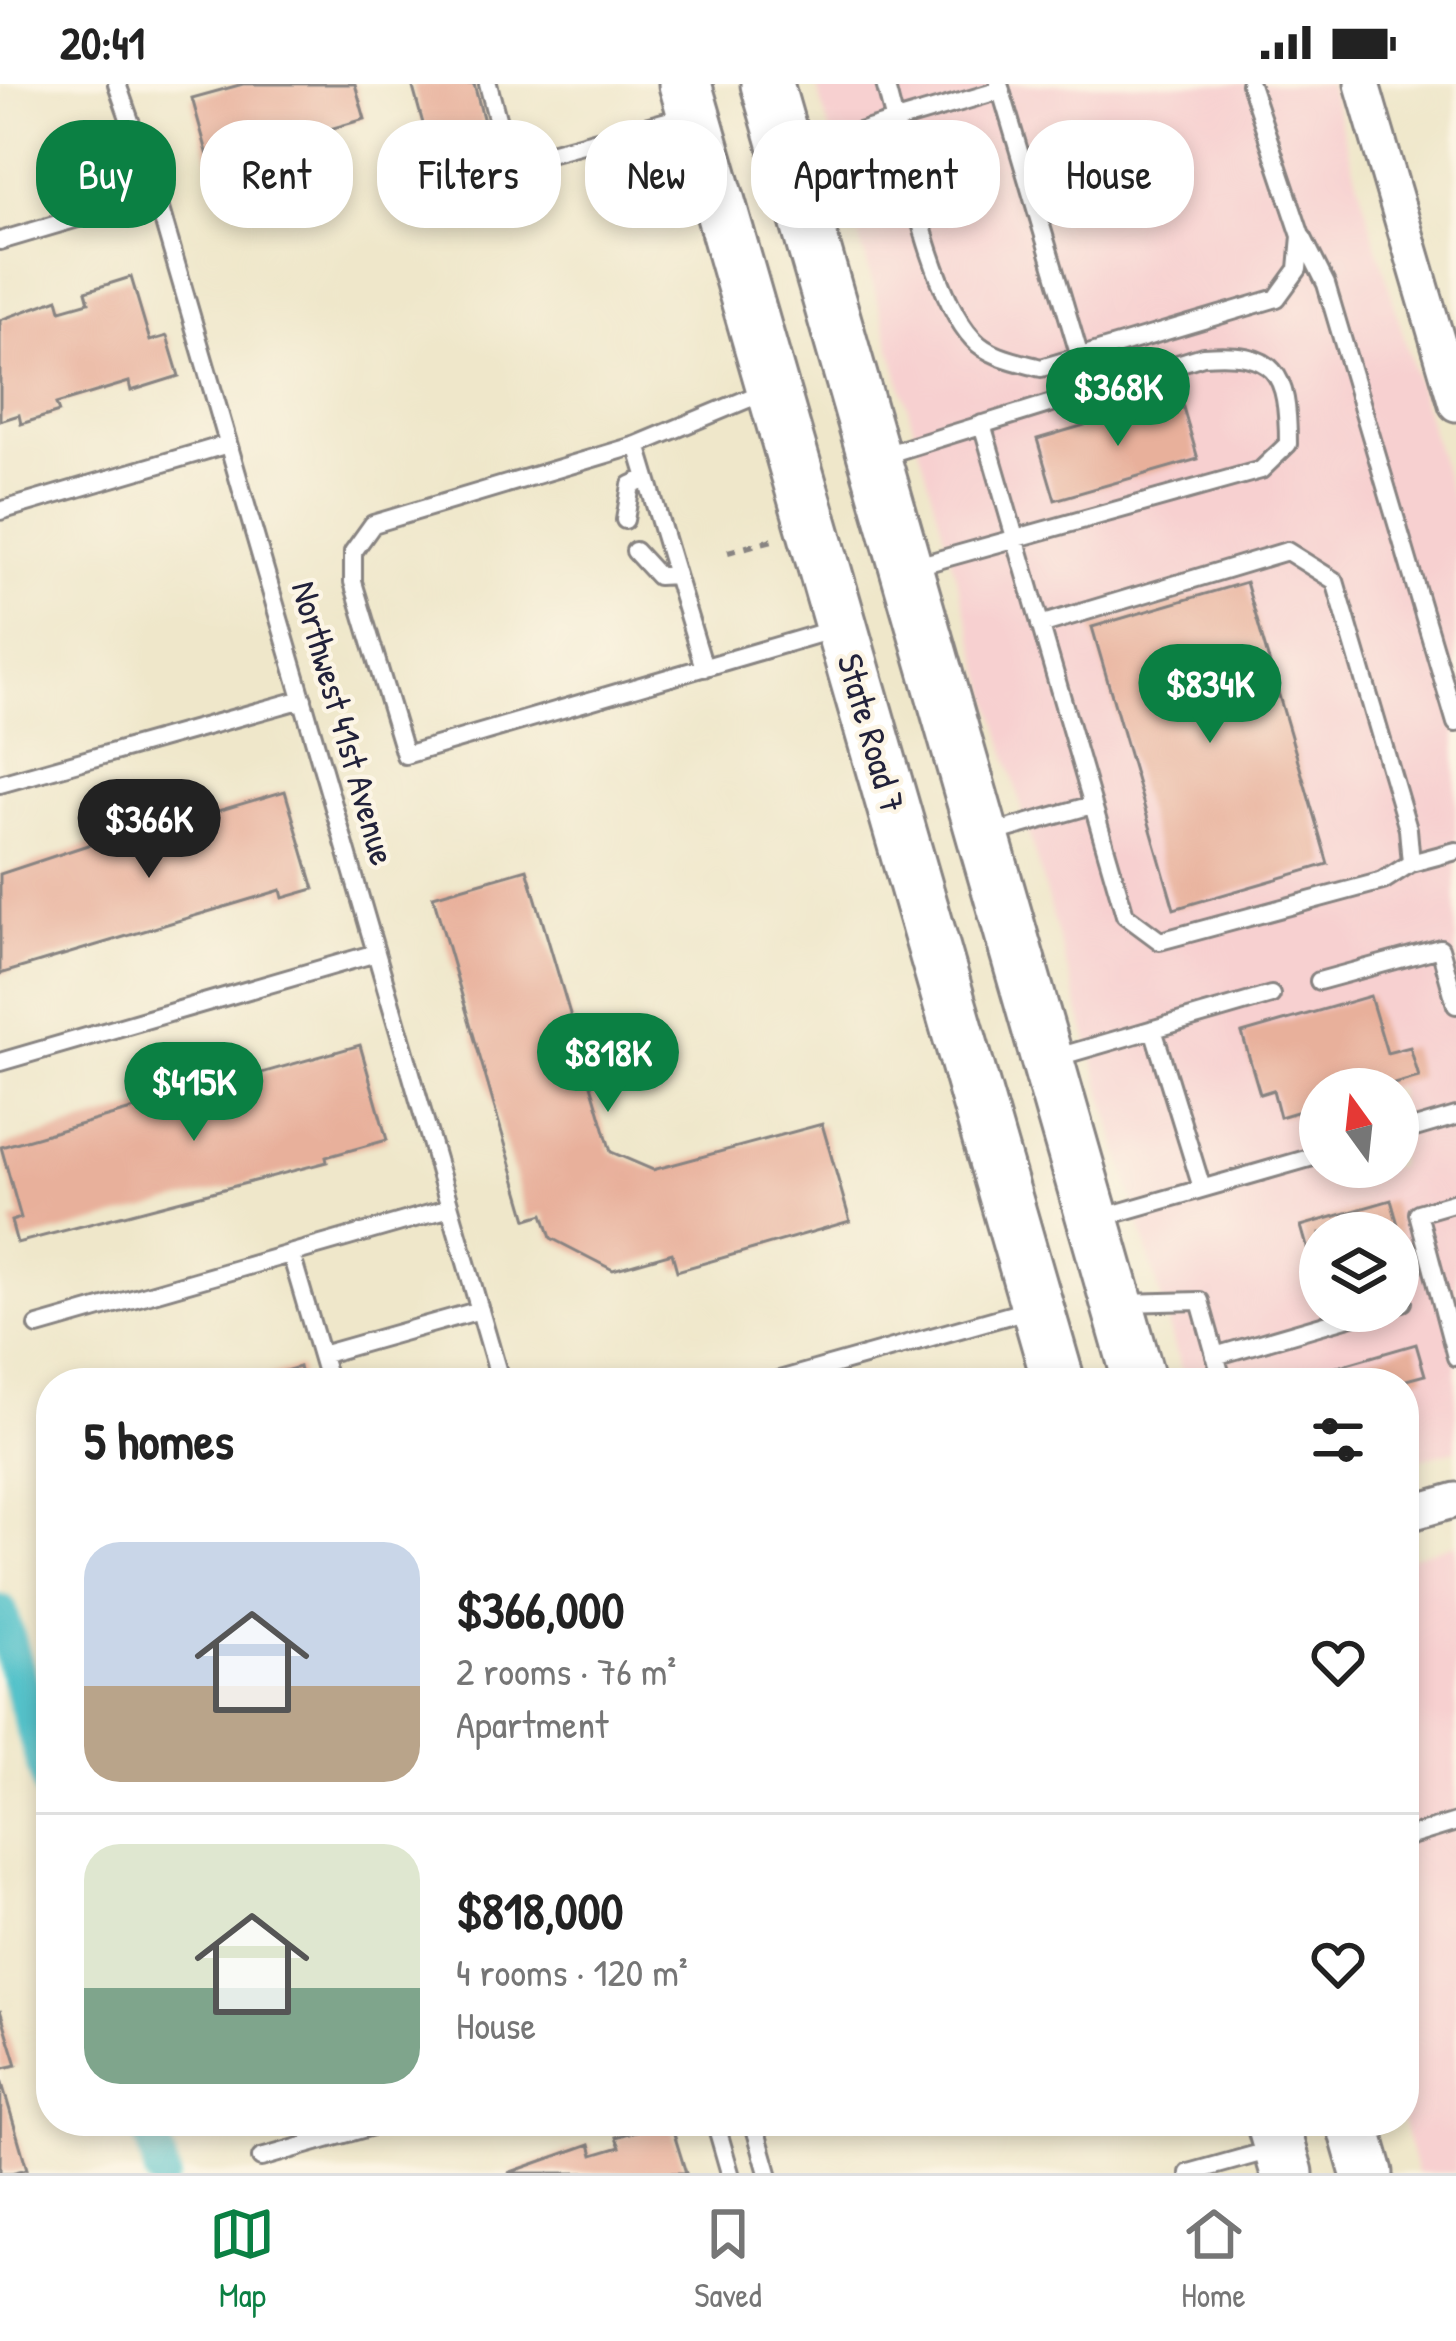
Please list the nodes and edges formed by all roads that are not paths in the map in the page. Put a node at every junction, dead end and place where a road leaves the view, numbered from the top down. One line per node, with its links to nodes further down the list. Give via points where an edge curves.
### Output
1 (117, 84): 9 (lane, Northwest 41st Avenue)
2 (488, 84): 8 (lane, via 509,164)
3 (767, 84): 10 (main road)
4 (885, 84): 11 (lane)
5 (1250, 84): 16 (lane)
6 (1362, 84): 20 (street)
7 (1000, 87): 11 (lane); 18 (lane)
8 (690, 99): 19 (main road, State Road 7)
9 (130, 120)
10 (777, 120)
11 (895, 120)
12 (47, 228): 17 (lane)
13 (166, 228): 22 (lane, Northwest 41st Avenue)
14 (808, 228): 24 (main road)
15 (926, 228): 18 (lane, via 945,293 974,341 1041,368)
16 (1301, 236): 18 (lane, via 1298,268 1277,298); 36 (lane, via 1326,284)
17 (0, 242)
18 (1080, 357)
19 (773, 388): 23 (lane); 33 (main road, State Road 7)
20 (1456, 404)
21 (982, 424): 24 (lane); 28 (lane); 28 (lane, via 1203,356 1249,353 1275,371 1288,413 1288,444 1261,470)
22 (228, 444): 26 (lane); 35 (lane, Northwest 41st Avenue)
23 (637, 445): 25 (lane); 34 (lane, via 373,524 353,552 352,582 405,755)
24 (874, 458): 30 (main road)
25 (646, 478): 27 (lane, via 631,485); 31 (lane)
26 (0, 511)
27 (625, 520)
28 (1013, 539): 30 (lane); 32 (lane)
29 (635, 551): 31 (lane, via 658,576)
30 (906, 569): 39 (main road)
31 (676, 575): 34 (lane)
32 (1040, 625): 38 (lane); 41 (lane, via 1287,551 1335,581)
33 (842, 628): 34 (lane); 59 (main road, State Road 7)
34 (704, 668)
35 (303, 699): 37 (lane); 43 (lane, Northwest 41st Avenue)
36 (1456, 723)
37 (0, 784)
38 (1092, 806): 39 (lane); 41 (lane, via 1124,915 1160,941 1383,881)
39 (983, 836): 48 (main road)
40 (1456, 850): 41 (lane)
41 (1411, 863)
42 (1448, 945): 44 (lane); 46 (lane)
43 (376, 952): 49 (lane); 55 (lane, Northwest 41st Avenue)
44 (1319, 980)
45 (1270, 995): 47 (lane)
46 (1456, 1005)
47 (1153, 1029): 48 (lane); 53 (lane)
48 (1048, 1060): 56 (main road)
49 (0, 1063)
50 (1456, 1116): 51 (lane)
51 (1419, 1126)
52 (1299, 1161): 53 (lane)
53 (1202, 1188): 56 (lane)
54 (1456, 1202): 65 (lane, via 1418,1213)
55 (450, 1208): 57 (lane); 60 (lane, Northwest 41st Avenue)
56 (1093, 1220): 58 (main road)
57 (290, 1254): 61 (lane); 63 (lane)
58 (1117, 1304): 64 (lane, via 1200,1301); 70 (main road)
59 (1037, 1307): 68 (lane); 69 (main road, State Road 7)
60 (480, 1310): 63 (lane); 67 (lane, Northwest 41st Avenue)
61 (38, 1326)
62 (1299, 1332): 64 (lane)
63 (321, 1355): 66 (lane)
64 (1215, 1356): 71 (lane)
65 (1456, 1357)
66 (325, 1368)
67 (497, 1368)
68 (825, 1368)
69 (1055, 1368)
70 (1136, 1368)
71 (1218, 1368)
72 (1456, 1499): 73 (street)
73 (1419, 1510)
74 (1456, 1822): 75 (lane)
75 (1419, 1833)
76 (338, 2136): 81 (lane)
77 (719, 2136): 82 (lane)
78 (757, 2136): 83 (lane)
79 (1356, 2136): 85 (main road)
80 (1279, 2147): 84 (lane)
81 (261, 2158)
82 (730, 2173)
83 (768, 2173)
84 (1189, 2173)
85 (1367, 2173)

